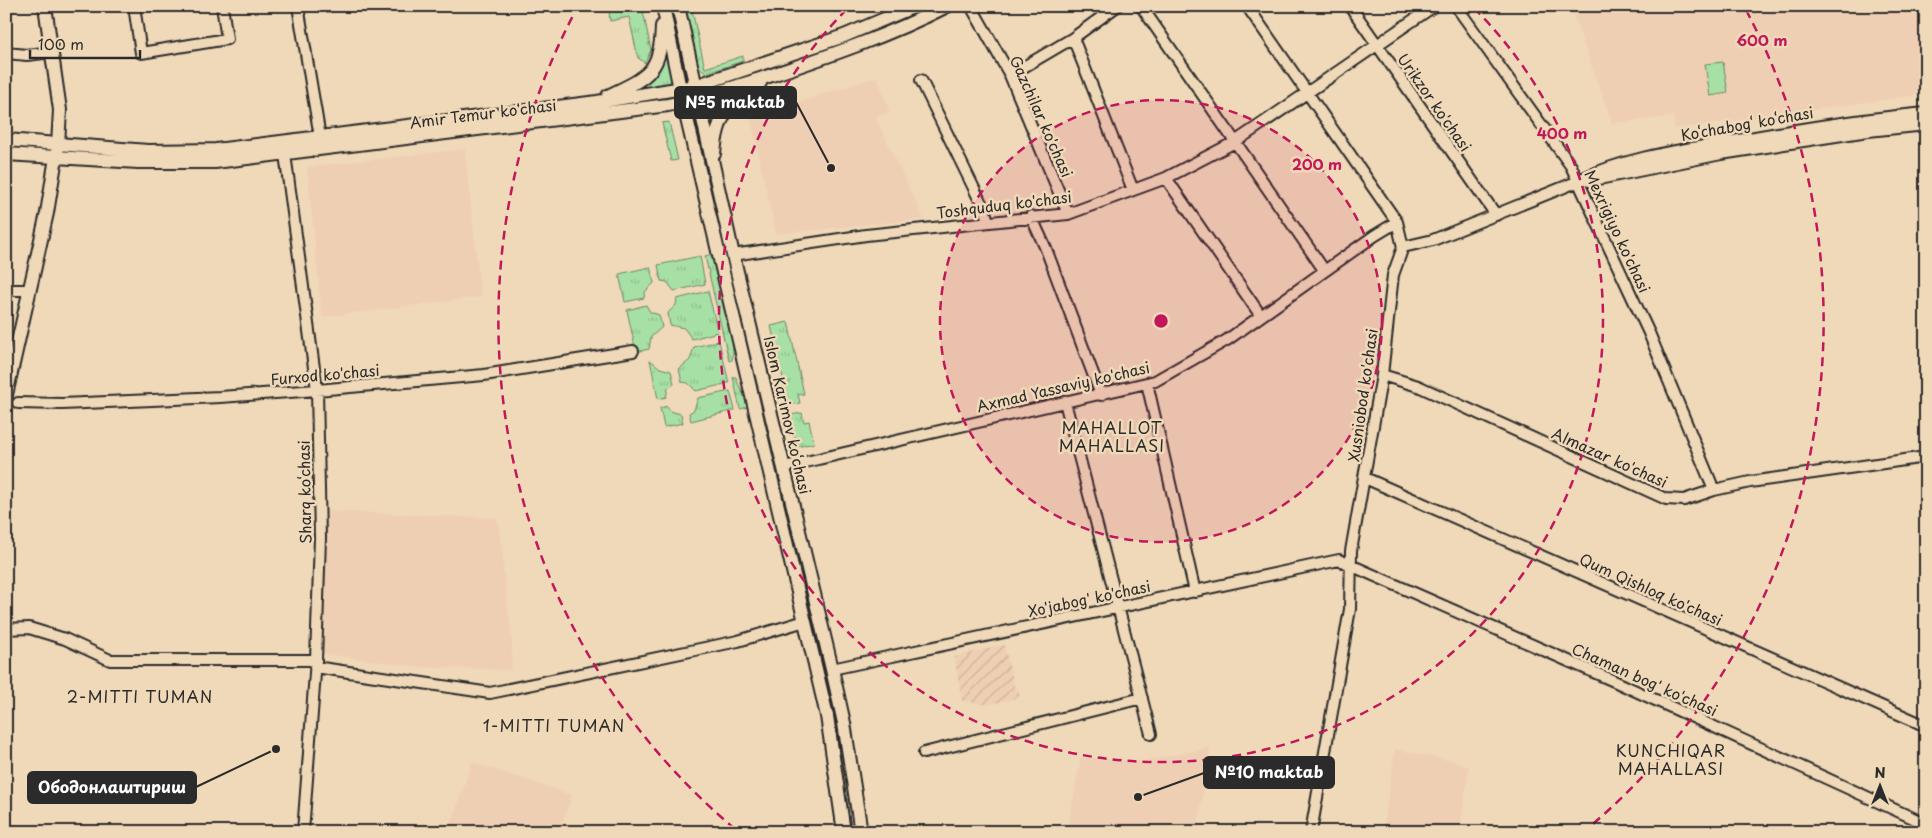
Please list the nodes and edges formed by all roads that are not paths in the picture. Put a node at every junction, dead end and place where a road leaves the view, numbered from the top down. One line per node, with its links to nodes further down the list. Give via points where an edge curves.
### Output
1 (45, 6): 19 (main road)
2 (134, 6): 3 (street, via 141,53 227,39)
3 (222, 6)
4 (298, 6): 30 (street)
5 (663, 6): 23 (main road, Islom Karimov ko‘chasi); 26 (main road, via 662,46 657,64 640,81)
6 (678, 6): 24 (main road, Islom Karimov ko‘chasi)
7 (915, 6): 24 (main road, Amir Temur ko'chasi)
8 (947, 6): 20 (main road, Amir Temur ko'chasi, via 902,28)
9 (971, 6): 21 (street, Gazchilar ko'chasi)
10 (1116, 6): 16 (street)
11 (1141, 6): 32 (street)
12 (1247, 6): 25 (street)
13 (1350, 6): 17 (street, Urikzor ko'chasi)
14 (1434, 6): 17 (street, Toshquduq ko'chasi)
15 (1456, 6): 39 (street, Mexrigiyo ko'chasi)
16 (1073, 38): 21 (street); 40 (street)
17 (1377, 45): 25 (street, Toshquduq ko'chasi); 42 (street, Urikzor ko'chasi)
18 (6, 52): 19 (street)
19 (52, 52): 33 (main road, via 60,110)
20 (773, 74): 24 (main road, Amir Temur ko'chasi); 37 (main road, via 740,97 722,115)
21 (1010, 75): 41 (street, Gazchilar ko'chasi)
22 (921, 80): 44 (street)
23 (680, 89): 24 (main road, Amir Temur ko'chasi); 26 (main road, Amir Temur ko'chasi); 27 (main road, Islom Karimov ko‘chasi)
24 (696, 92): 27 (main road, Amir Temur ko'chasi); 37 (main road, Islom Karimov ko‘chasi)
25 (1308, 92): 32 (street, Toshquduq ko'chasi); 45 (street)
26 (597, 102): 30 (main road, Amir Temur ko'chasi)
27 (684, 102): 35 (main road, Amir Temur ko'chasi); 67 (main road, Islom Karimov ko‘chasi)
28 (1926, 114): 39 (main road, Ko‘chabog‘ ko‘chasi, via 1816,127 1652,156 1602,170)
29 (1926, 124): 39 (main road, Ko‘chabog‘ ko‘chasi, via 1731,151)
30 (320, 137): 33 (main road, Amir Temur ko'chasi, via 216,150 148,151)
31 (6, 140): 33 (main road, Amir Temur ko'chasi)
32 (1235, 142): 38 (street, Toshquduq ko'chasi); 48 (street)
33 (58, 145): 36 (main road)
34 (6, 154): 36 (main road, Amir Temur ko'chasi)
35 (285, 154): 36 (main road, Amir Temur ko'chasi, via 215,162); 55 (street, Sharq ko‘chasi)
36 (56, 158): 50 (main road)
37 (713, 164): 47 (main road, Islom Karimov ko‘chasi)
38 (1166, 178): 40 (street, Toshquduq ko'chasi); 51 (street)
39 (1579, 181): 42 (street, Ko‘chabog‘ ko‘chasi); 63 (street, Mexrigiyo ko'chasi, via 1649,333)
40 (1133, 190): 41 (street, Toshquduq ko'chasi)
41 (1068, 214): 43 (street, Toshquduq ko'chasi)
42 (1496, 215): 46 (street, Ko‘chabog‘ ko‘chasi, via 1433,240)
43 (1031, 216): 44 (street, Toshquduq ko'chasi); 56 (street)
44 (988, 222): 47 (street, Toshquduq ko'chasi, via 866,235)
45 (1397, 222): 46 (street); 48 (street, Axmad Yassaviy ko'chasi)
46 (1403, 247): 53 (street, Xusniobod ko'chasi, via 1393,275)
47 (733, 255): 61 (main road, Islom Karimov ko‘chasi)
48 (1324, 270): 51 (street, Axmad Yassaviy ko'chasi)
49 (6, 290): 50 (street)
50 (30, 290): 57 (main road)
51 (1262, 316): 54 (street, Axmad Yassaviy ko'chasi, via 1227,340)
52 (633, 351): 55 (street, Furxod ko'chasi, via 484,375)
53 (1382, 374): 62 (street, Xusniobod ko'chasi); 63 (street, Almazar ko'chasi, via 1418,386 1666,499 1684,500)
54 (1147, 383): 56 (street, Axmad Yassaviy ko'chasi); 65 (street)
55 (317, 390): 59 (street, Furxod ko'chasi, via 220,398); 69 (street, Sharq ko‘chasi, via 320,538)
56 (1101, 395): 58 (street, Axmad Yassaviy ko'chasi)
57 (6, 396)
58 (1065, 402): 61 (street, Axmad Yassaviy ko'chasi); 66 (street)
59 (18, 403)
60 (1926, 457): 63 (street, Almazar ko'chasi)
61 (784, 467): 70 (main road, Islom Karimov ko‘chasi)
62 (1365, 478): 64 (street, Xusniobod ko'chasi); 74 (street, Qum Qishloq ko'chasi)
63 (1714, 490)
64 (1351, 565): 65 (street, Xo'jabog' ko'chasi, via 1339,560); 77 (street, Chaman bog' ko'chasi); 81 (street, Xusniobod ko'chasi, via 1350,609)
65 (1195, 592): 66 (street, Xo'jabog' ko'chasi)
66 (1118, 608): 70 (street, Xo'jabog' ko'chasi); 71 (street)
67 (805, 622): 69 (street, via 738,641 490,693); 73 (main road, Islom Karimov ko‘chasi)
68 (6, 629): 69 (street, via 29,628 65,639 110,660)
69 (316, 664): 78 (street, Sharq ko‘chasi)
70 (832, 669): 72 (main road, Islom Karimov ko‘chasi)
71 (1142, 698): 75 (street); 76 (street)
72 (842, 713): 73 (main road, via 832,710); 80 (main road, Islom Karimov ko‘chasi)
73 (827, 716): 79 (main road, Islom Karimov ko‘chasi)
74 (1926, 726)
75 (1151, 734)
76 (924, 753)
77 (1926, 824)
78 (303, 832)
79 (844, 832)
80 (861, 832)
81 (1311, 832)

